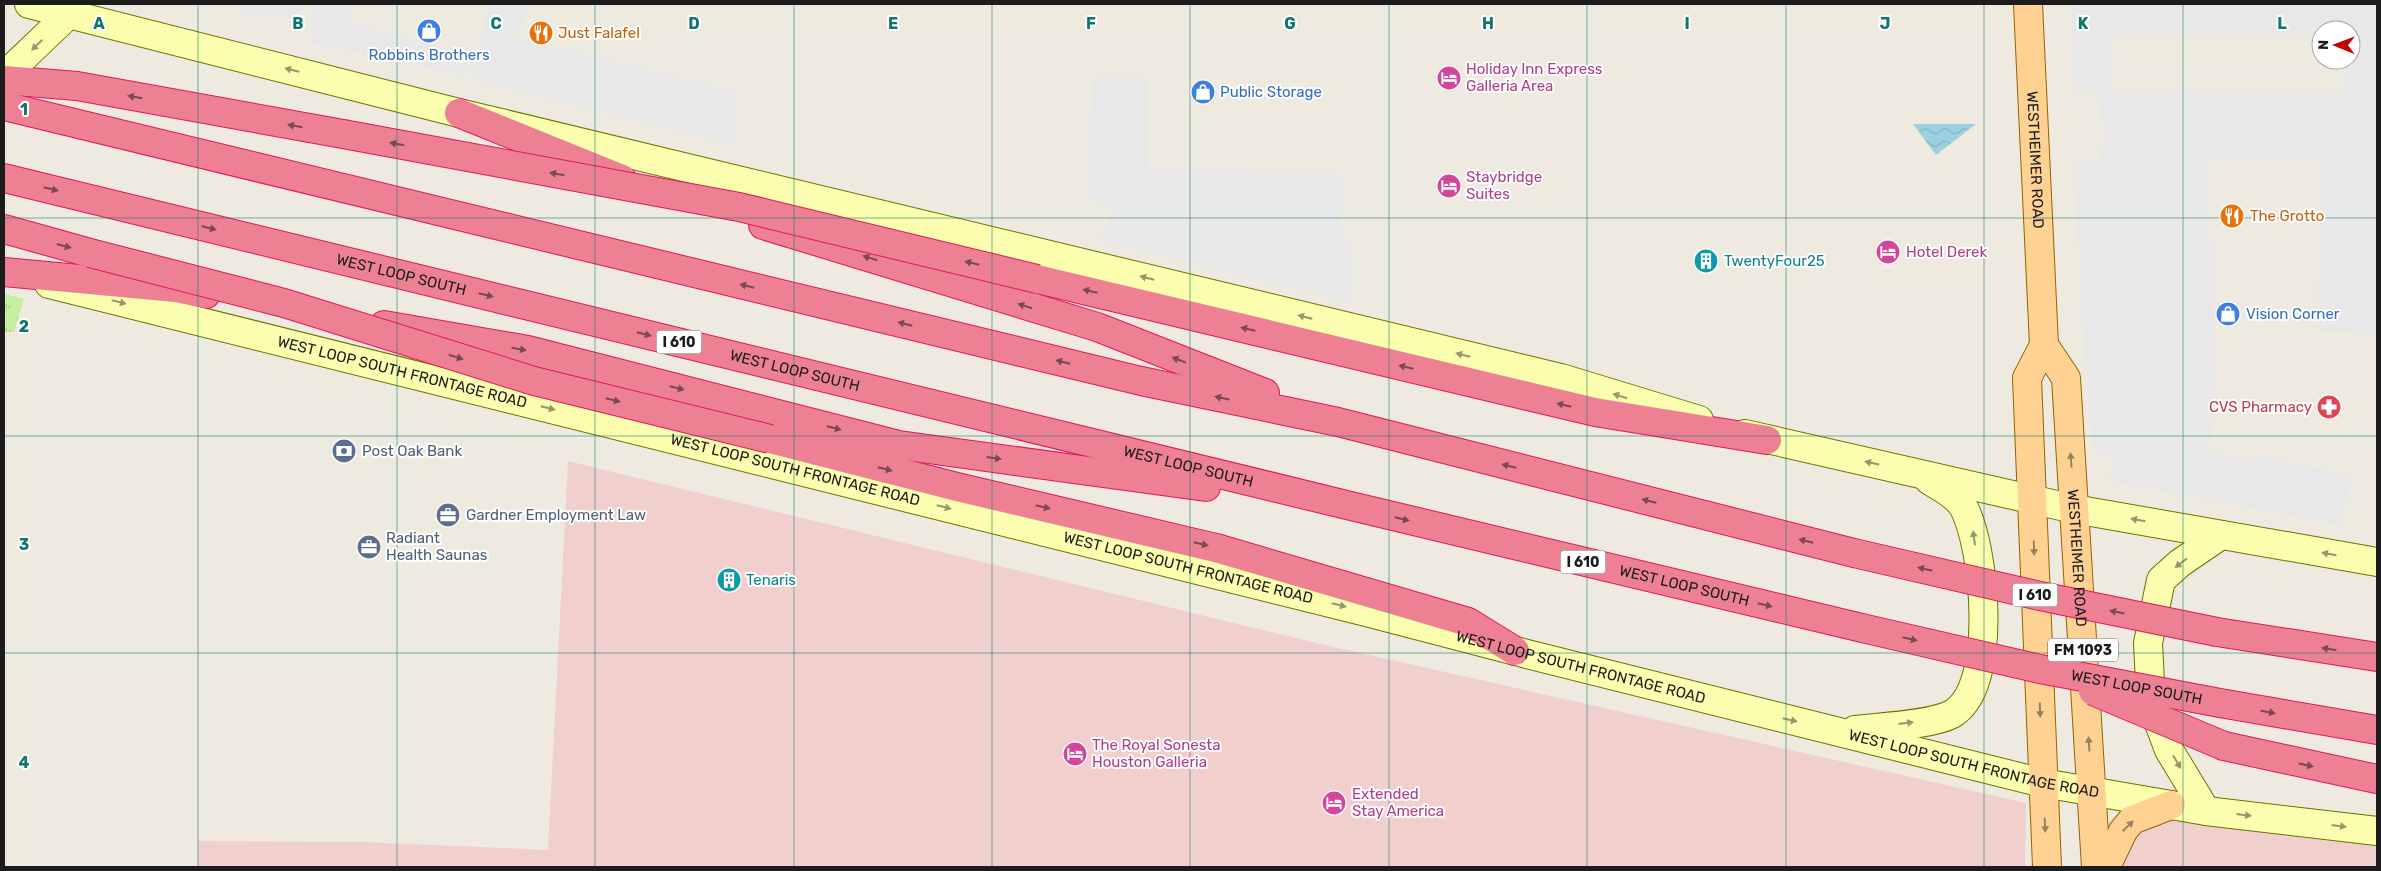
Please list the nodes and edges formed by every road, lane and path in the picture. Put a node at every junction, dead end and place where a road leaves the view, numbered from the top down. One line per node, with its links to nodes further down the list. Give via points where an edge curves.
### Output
1 (29, 4): 3 (main road)
2 (2028, 4): 11 (main road, WESTHEIMER ROAD)
3 (65, 8): 4 (main road, one-way to 4); 7 (main road, one-way to 3)
4 (4, 76)
5 (4, 80): 13 (highway, one-way to 5, bridge, via 1595,412 739,207 77,86)
6 (4, 106): 12 (highway, I 610, one-way to 6, via 1132,378)
7 (459, 113): 12 (highway, one-way to 7, via 1096,328 638,186); 13 (main road, one-way to 7, via 1561,378)
8 (4, 178): 16 (highway, WEST LOOP SOUTH / I 610, one-way to 16)
9 (4, 229): 20 (highway, one-way to 20, bridge, via 284,303 534,381 1216,548 1468,622)
10 (4, 272): 16 (highway, one-way to 16, via 176,288 528,350 899,445); 20 (main road, WEST LOOP SOUTH FRONTAGE ROAD, one-way to 20)
11 (2044, 345): 15 (main road, WESTHEIMER ROAD, via 2027,378); 17 (main road, WESTHEIMER ROAD, one-way to 11, via 2066,378)
12 (1338, 422): 21 (highway, I 610, one-way to 12, bridge, via 2217,632 2040,596 1854,553)
13 (1767, 440): 14 (main road, one-way to 13)
14 (1920, 474): 15 (main road); 24 (main road, one-way to 14, via 1952,714 1976,683 1982,647 1983,601 1973,529 1963,506 1952,494)
15 (2032, 499): 17 (main road); 26 (main road, WESTHEIMER ROAD / FM 1093, one-way to 26)
16 (1355, 508): 22 (highway, WEST LOOP SOUTH / I 610, one-way to 22, bridge)
17 (2074, 509): 18 (main road, one-way to 17); 27 (main road, WESTHEIMER ROAD / FM 1093, one-way to 17)
18 (2221, 536): 19 (main road, one-way to 18); 29 (main road, one-way to 29, via 2161,580 2148,643 2151,702 2169,750)
19 (2377, 562)
20 (1515, 651): 24 (main road, WEST LOOP SOUTH FRONTAGE ROAD, one-way to 24)
21 (2377, 657)
22 (2040, 669): 23 (highway, WEST LOOP SOUTH / I 610, one-way to 23, bridge); 25 (highway, one-way to 25, bridge, via 2224,746)
23 (2377, 730)
24 (1841, 732): 26 (main road, WEST LOOP SOUTH FRONTAGE ROAD)
25 (2377, 779)
26 (2043, 783): 27 (main road, WEST LOOP SOUTH FRONTAGE ROAD); 31 (main road, WESTHEIMER ROAD / FM 1093, one-way to 31)
27 (2092, 792): 28 (main road, WEST LOOP SOUTH FRONTAGE ROAD); 32 (main road, WESTHEIMER ROAD / FM 1093)
28 (2171, 805): 29 (main road, WEST LOOP SOUTH FRONTAGE ROAD); 33 (main road, one-way to 28, via 2123,830 2132,820)
29 (2206, 811): 30 (main road, WEST LOOP SOUTH FRONTAGE ROAD, one-way to 30)
30 (2377, 831)
31 (2047, 867)
32 (2096, 867)
33 (2106, 867)

